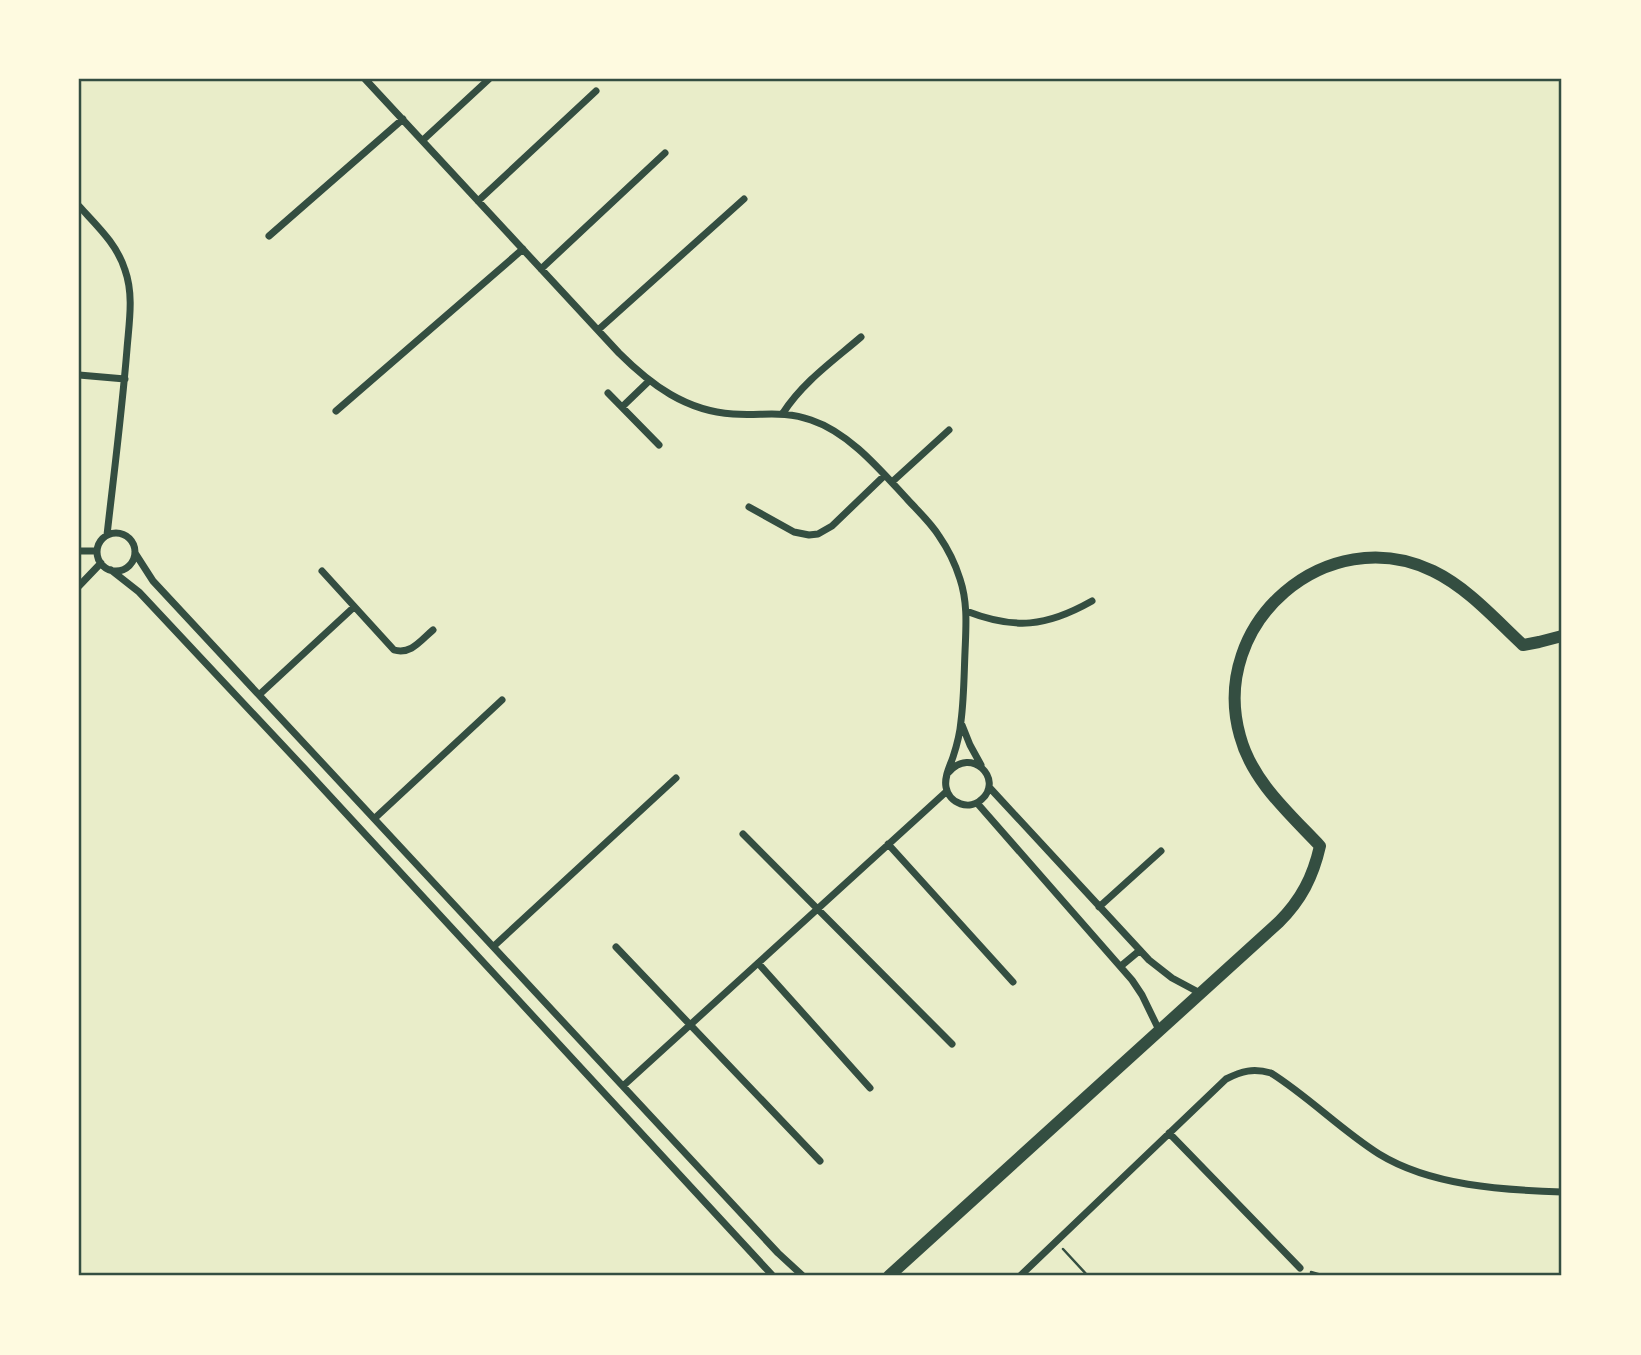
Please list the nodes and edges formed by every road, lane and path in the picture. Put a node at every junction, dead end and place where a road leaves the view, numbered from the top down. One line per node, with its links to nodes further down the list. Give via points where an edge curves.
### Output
1 (365, 79): 4 (street)
2 (489, 79): 5 (street)
3 (596, 91): 8 (street)
4 (402, 119): 5 (street); 10 (street)
5 (423, 141): 8 (street)
6 (665, 153): 12 (street)
7 (744, 199): 13 (street)
8 (478, 201): 11 (street)
9 (79, 206): 16 (street, via 115,246 126,271 130,297)
10 (269, 236)
11 (523, 249): 12 (street); 20 (street)
12 (541, 269): 13 (street)
13 (598, 330): 17 (street)
14 (862, 337): 21 (street, via 807,383)
15 (79, 375): 16 (street)
16 (125, 379): 27 (street)
17 (649, 381): 19 (street); 21 (street, via 682,401 716,412)
18 (608, 393): 19 (street)
19 (622, 407): 23 (street)
20 (335, 411)
21 (783, 414): 24 (street, via 835,431)
22 (949, 429): 25 (street)
23 (659, 445)
24 (885, 475): 25 (street); 26 (street, via 818,534 794,532)
25 (892, 482): 37 (street, via 948,549 961,581)
26 (749, 507)
27 (107, 535): 29 (street); 30 (street, via 118,533 128,538)
28 (79, 551): 29 (street)
29 (97, 551): 31 (street)
30 (135, 553): 32 (street, via 124,569); 40 (street, via 153,581)
31 (101, 563): 32 (street); 34 (street)
32 (111, 570): 44 (street, via 139,592)
33 (322, 571): 36 (street)
34 (79, 586)
35 (1092, 601): 37 (street, via 1062,616 1030,624 997,621)
36 (354, 607): 38 (street, via 398,652 407,652); 40 (street)
37 (966, 611): 42 (street)
38 (433, 630)
39 (1562, 636): 63 (street, via 1523,645 1463,589 1432,570 1397,560 1342,562 1308,575 1279,596 1255,625 1243,651 1236,678 1236,716 1255,770 1320,846 1306,888 1289,911)
40 (260, 694): 43 (street)
41 (502, 700): 51 (street)
42 (961, 720): 45 (street); 46 (street)
43 (317, 757): 44 (street); 51 (street)
44 (304, 768): 67 (street)
45 (983, 768): 46 (street, via 965,762); 48 (street)
46 (948, 772): 49 (street)
47 (676, 778): 57 (street)
48 (989, 787): 50 (street); 55 (street)
49 (947, 791): 50 (street, via 959,804); 53 (street)
50 (977, 803): 61 (street)
51 (375, 818): 57 (street)
52 (743, 834): 56 (street)
53 (888, 844): 56 (street); 62 (street)
54 (1161, 851): 55 (street)
55 (1099, 907): 59 (street)
56 (818, 909): 60 (street); 68 (street)
57 (494, 946): 65 (street)
58 (616, 947): 64 (street)
59 (1139, 951): 61 (street); 63 (street, via 1160,970)
60 (758, 963): 64 (street); 70 (street)
61 (1121, 966): 66 (street)
62 (1013, 982)
63 (1200, 993): 66 (street)
64 (690, 1025): 69 (street); 72 (street)
65 (570, 1029): 67 (street); 69 (street)
66 (1160, 1030): 78 (street)
67 (556, 1042): 76 (street)
68 (952, 1044)
69 (623, 1086): 77 (street)
70 (870, 1088)
71 (1169, 1133): 73 (street, via 1226,1079 1259,1070 1270,1073 1379,1154 1412,1170 1469,1185); 74 (street); 75 (street)
72 (820, 1161)
73 (1562, 1192)
74 (1056, 1242): 79 (street); 80 (path)
75 (1300, 1268): 81 (path)
76 (772, 1276)
77 (803, 1276)
78 (889, 1276)
79 (1020, 1276)
80 (1088, 1276)
81 (1325, 1276)

